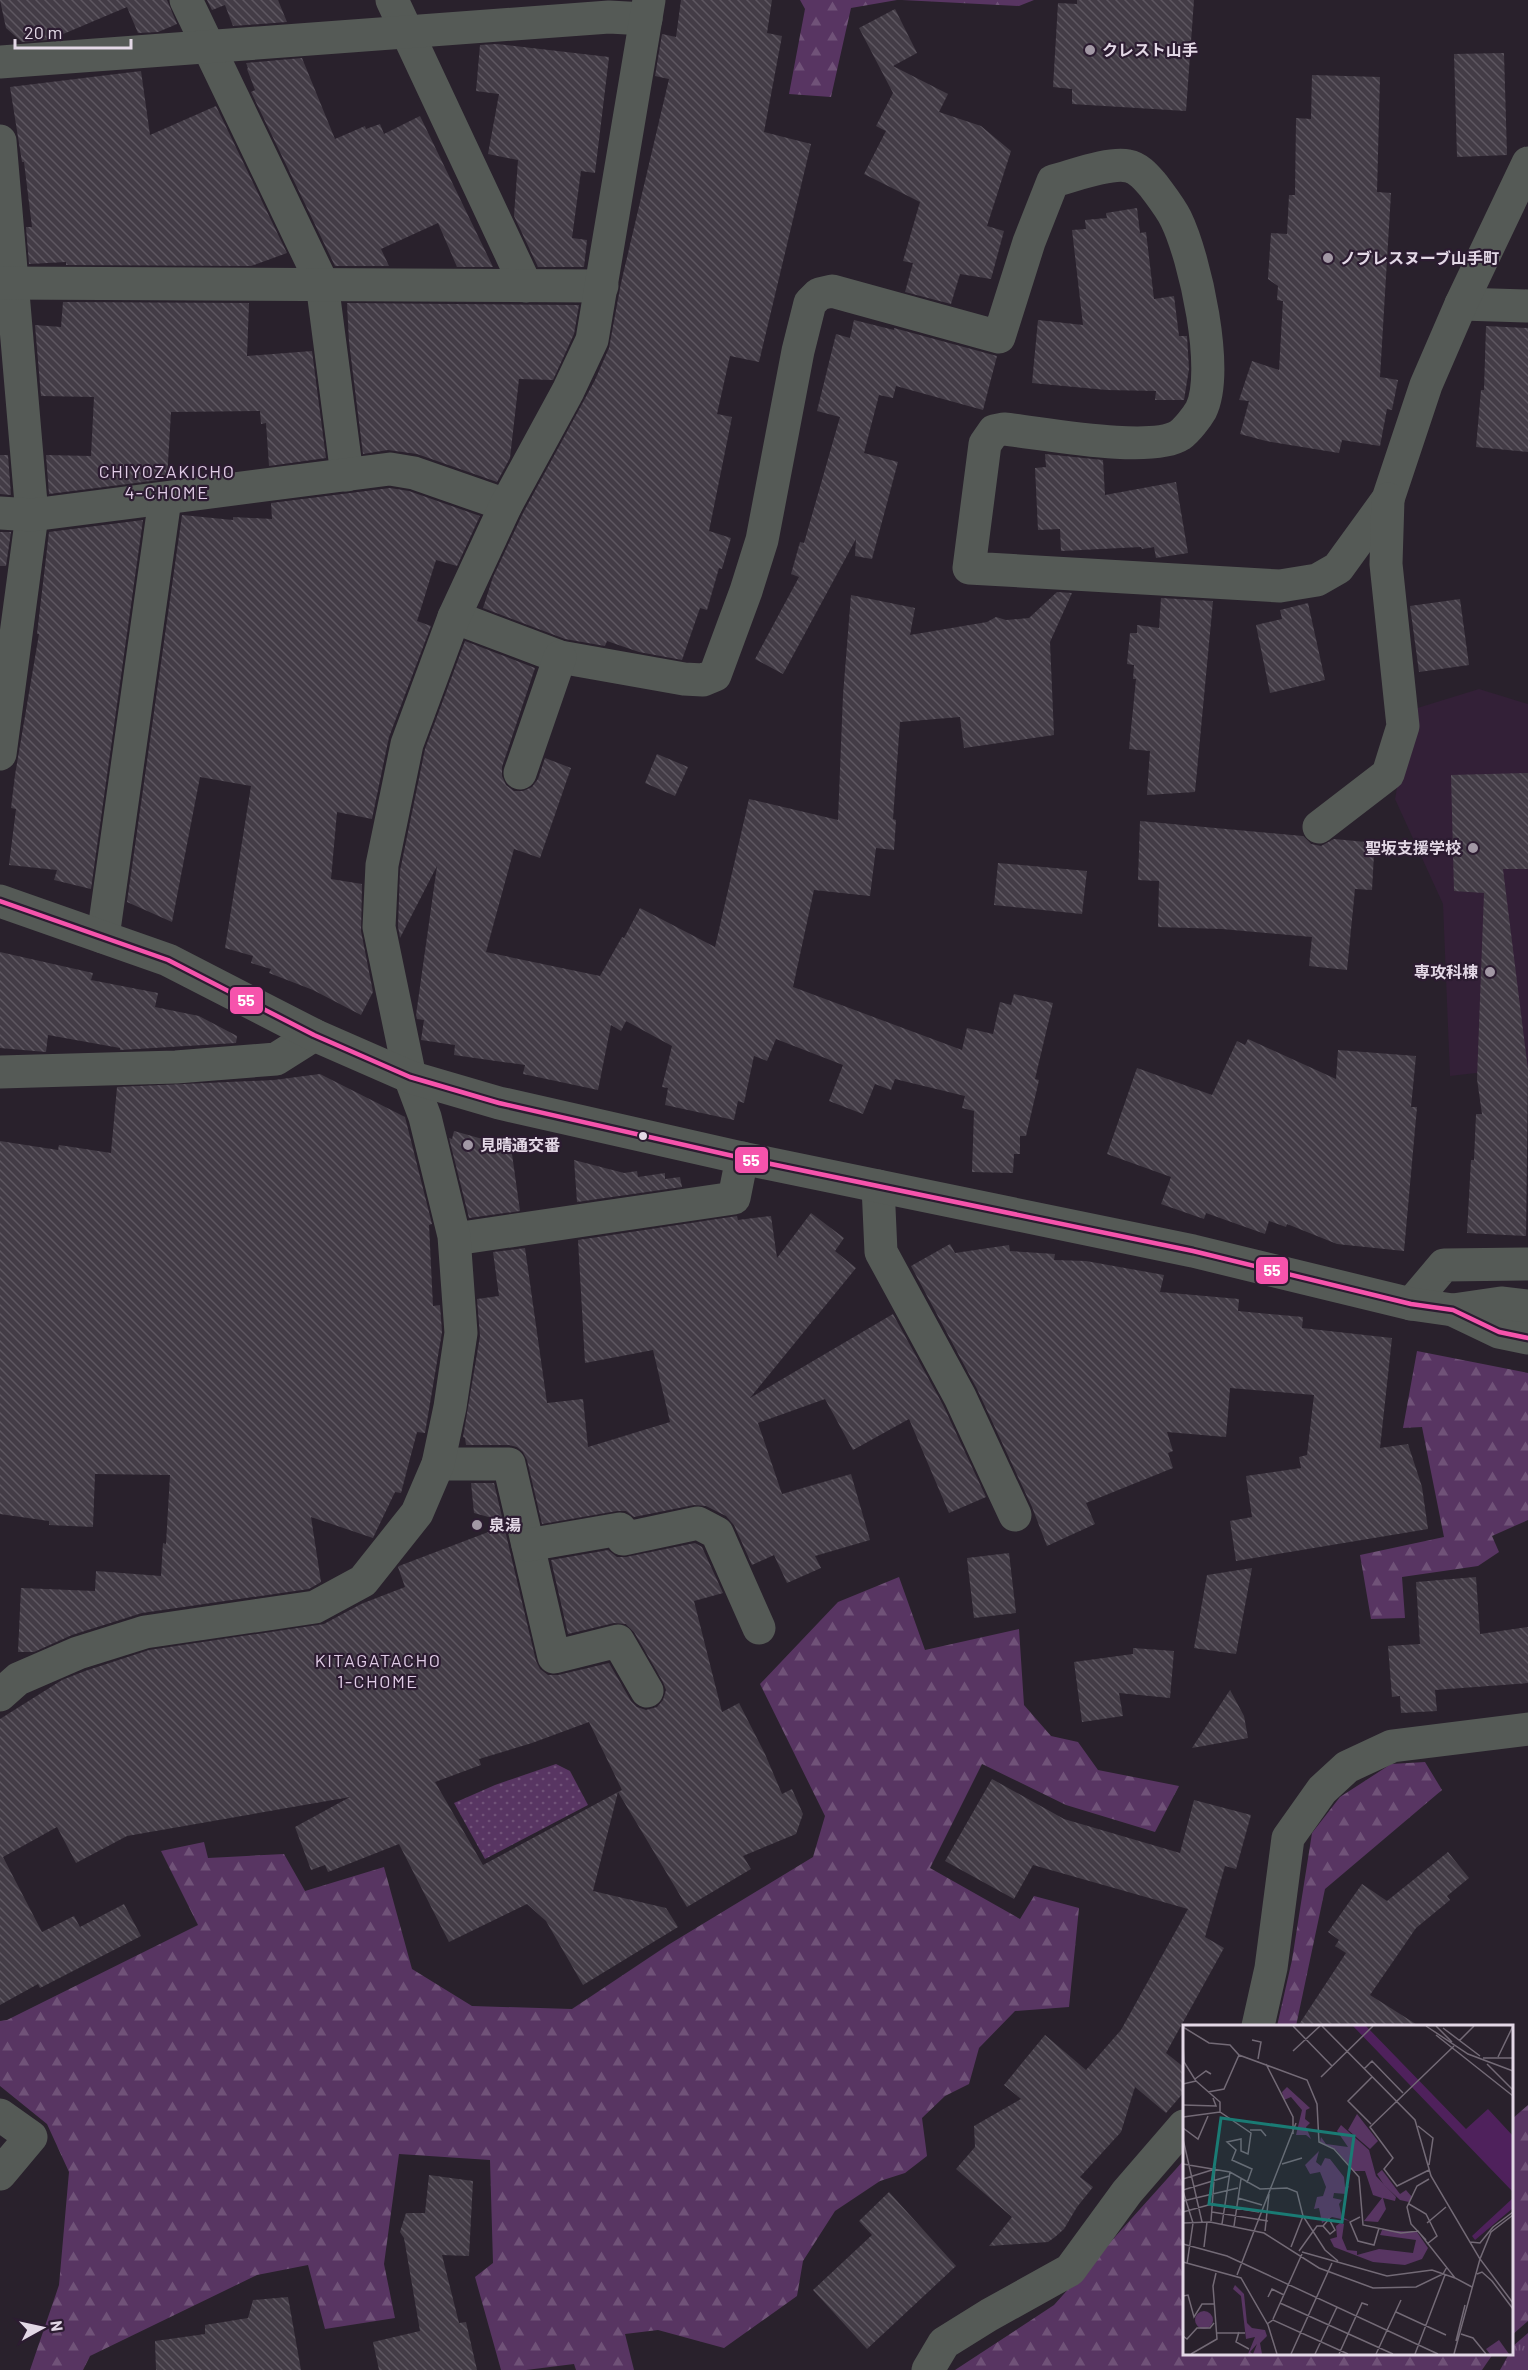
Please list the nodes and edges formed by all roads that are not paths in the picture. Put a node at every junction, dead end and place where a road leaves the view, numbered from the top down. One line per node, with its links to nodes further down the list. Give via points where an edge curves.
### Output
1 (186, 0): 6 (street)
2 (392, 0): 5 (street)
3 (605, 9): 4 (street); 5 (street)
4 (647, 10): 13 (street)
5 (407, 33): 6 (street); 12 (street)
6 (208, 46): 7 (street); 11 (street)
7 (0, 62)
8 (0, 141): 10 (street)
9 (1528, 163): 14 (street)
10 (7, 283): 11 (street); 21 (street)
11 (322, 283): 12 (street); 16 (street)
12 (526, 286): 13 (street)
13 (602, 286): 19 (street, via 592,340)
14 (1461, 304): 15 (street); 18 (street, via 1426,385)
15 (1528, 306)
16 (347, 475): 17 (street); 19 (street, via 390,469 414,472)
17 (165, 499): 21 (street); 28 (street)
18 (1388, 499): 23 (street, via 1338,568 1317,580 1280,586 969,568 985,444 994,431 1142,443 1182,434 1201,410 1208,365 1196,276 1176,219 1162,196 1138,170 1113,166 1053,182 999,337 831,291 819,294 810,303 762,540 715,675 709,679 684,679); 26 (street, via 1386,564 1403,726 1388,774)
19 (506, 505): 22 (street)
20 (0, 513): 21 (street)
21 (32, 515): 24 (street)
22 (454, 617): 23 (street); 31 (street, via 407,744 382,865 379,927)
23 (560, 657): 25 (street)
24 (0, 754)
25 (520, 773)
26 (1319, 827)
27 (0, 902): 28 (street)
28 (103, 937): 29 (street, via 168,960)
29 (314, 1035): 30 (street, via 276,1059 176,1067); 31 (street)
30 (0, 1072)
31 (410, 1077): 32 (street, via 499,1103); 34 (street)
32 (742, 1158): 33 (street); 34 (street, via 734,1198)
33 (878, 1186): 36 (street, via 1193,1251); 41 (street, via 881,1252 960,1397)
34 (455, 1239): 40 (street, via 461,1333)
35 (1528, 1264): 36 (street, via 1444,1265)
36 (1411, 1304): 38 (street)
37 (1528, 1306): 38 (street, via 1501,1303)
38 (1453, 1310): 39 (street, via 1499,1332)
39 (1528, 1338)
40 (438, 1464): 42 (street, via 509,1464); 44 (street, via 417,1514 363,1581 315,1607 145,1632 78,1653)
41 (1015, 1515)
42 (528, 1545): 43 (street, via 620,1529 623,1539 698,1523 717,1533); 45 (street, via 554,1657 618,1641)
43 (759, 1628)
44 (6, 1683)
45 (647, 1691)
46 (1528, 1729): 47 (street, via 1392,1746 1347,1767 1322,1790 1288,1838 1271,1968)
47 (1258, 2025)
48 (0, 2115): 50 (street, via 31,2138)
49 (1183, 2128): 51 (street, via 1126,2192 1070,2270 944,2343)
50 (0, 2174)
51 (928, 2370)

